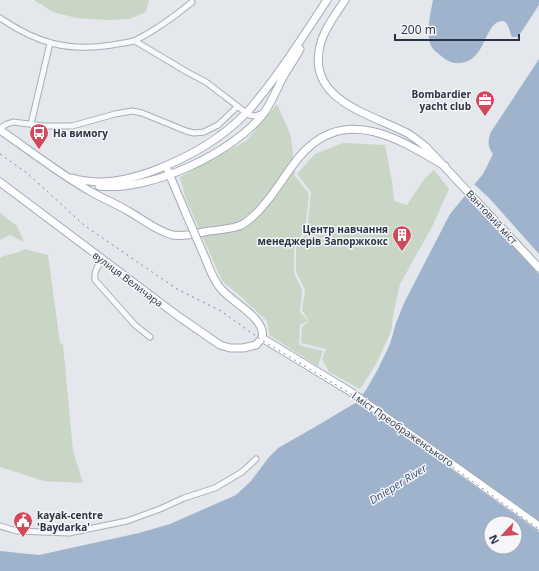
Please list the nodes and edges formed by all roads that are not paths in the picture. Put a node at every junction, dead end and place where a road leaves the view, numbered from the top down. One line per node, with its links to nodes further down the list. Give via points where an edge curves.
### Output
1 (327, 0): 10 (main road, via 279,72)
2 (332, 0): 9 (main road, via 288,68)
3 (345, 0): 14 (main road, Вантовий міст, via 328,26 320,45 319,68 327,87 334,96 348,105 407,134 426,147)
4 (192, 2): 6 (street)
5 (1, 20): 7 (street)
6 (135, 41): 7 (street, via 80,47); 8 (street, via 206,82)
7 (50, 44): 11 (street)
8 (237, 107): 10 (street); 11 (street, via 218,125 204,132 194,133 132,111 72,126)
9 (264, 113): 10 (street, via 251,116); 16 (main road, via 234,142)
10 (246, 114): 13 (main road, via 211,142)
11 (31, 124): 12 (street, via 13,122)
12 (0, 129): 15 (main road)
13 (168, 165): 16 (main road); 17 (main road, via 123,180 102,183)
14 (445, 166): 15 (main road, via 382,134 364,130 338,131 308,147 256,213 240,226 178,236 164,232); 20 (main road, Вантовий міст)
15 (59, 172): 17 (main road)
16 (169, 174): 17 (main road, via 113,188 92,186); 22 (main road, bridge, via 214,278 222,291 254,317)
17 (76, 179)
18 (0, 182): 19 (main road, вулиця Величара)
19 (102, 260): 21 (street, via 94,274 95,280 135,325); 22 (main road, вулиця Величара, via 220,345 244,348 256,345)
20 (539, 268)
21 (150, 337)
22 (264, 339): 25 (main road, I міст Преображенського, via 351,392)
23 (256, 459): 24 (street, via 242,472 215,488 127,521 69,533 17,530)
24 (0, 526)
25 (539, 526)

